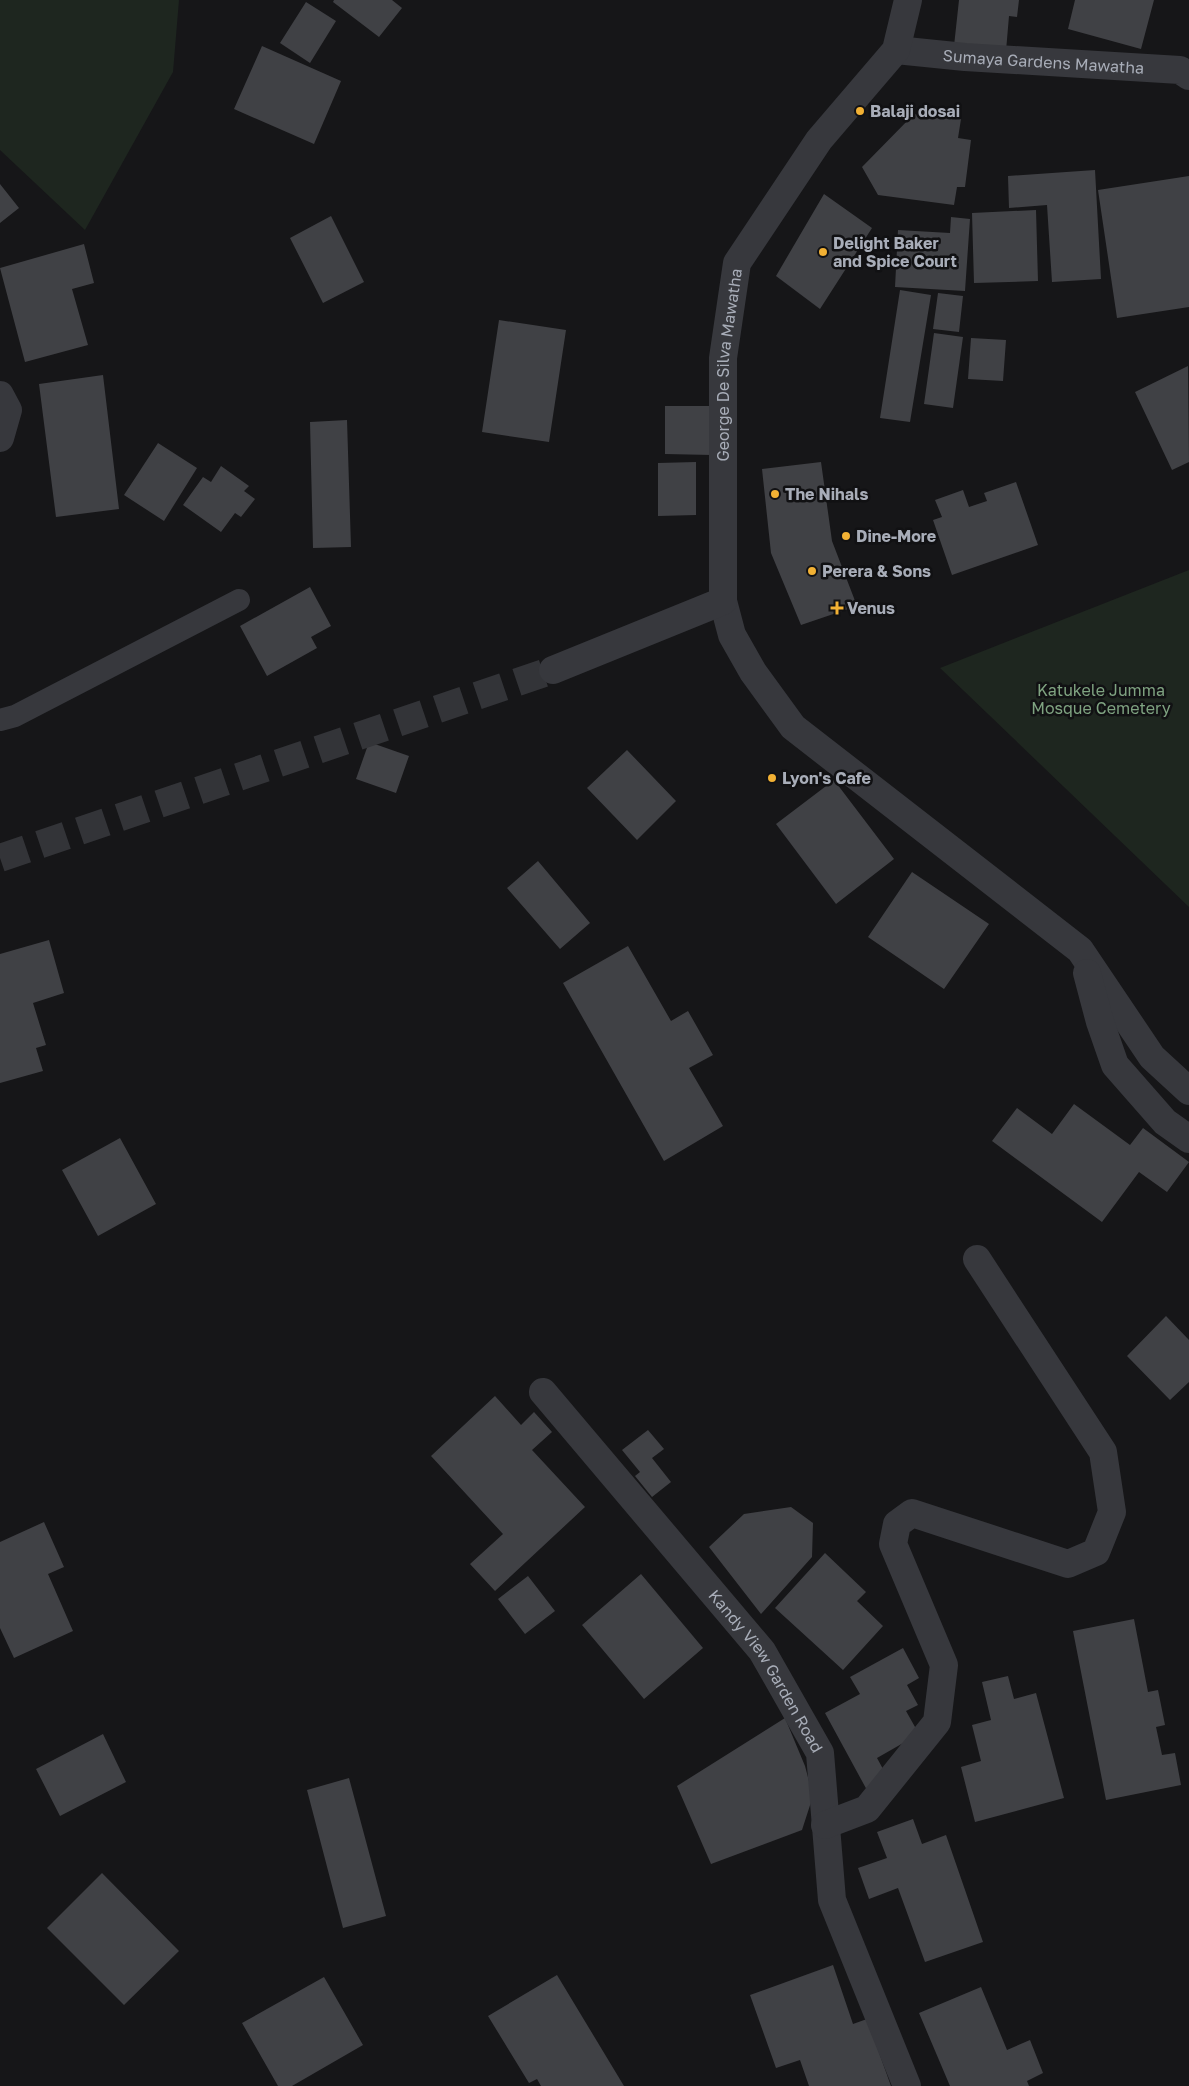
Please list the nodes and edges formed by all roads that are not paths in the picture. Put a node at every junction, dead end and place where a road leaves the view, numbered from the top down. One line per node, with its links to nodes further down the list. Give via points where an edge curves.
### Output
1 (908, 0): 2 (street, George De Silva Mawatha)
2 (896, 50): 3 (street, Sumaya Gardens Mawatha, via 1180,70); 7 (street, George De Silva Mawatha, via 819,140 737,263 723,358)
3 (1189, 76)
4 (0, 395): 5 (street, via 8,410)
5 (0, 438)
6 (239, 600): 9 (lane, via 15,716)
7 (723, 601): 8 (street); 10 (street, George De Silva Mawatha, via 732,635 793,727)
8 (553, 670)
9 (0, 720)
10 (1080, 950): 11 (street, George De Silva Mawatha, via 1152,1057); 12 (street, via 1115,1065 1165,1122)
11 (1189, 1091)
12 (1189, 1139)
13 (977, 1259): 15 (street, via 1103,1452 1112,1512 1096,1552 1068,1564 912,1513 897,1524 892,1544 944,1665 937,1722 867,1809)
14 (543, 1392): 15 (street, Kandy View Garden Road, via 762,1651 820,1753)
15 (825, 1825): 16 (street, Kandy View Garden Road, via 832,1900)
16 (907, 2086)

